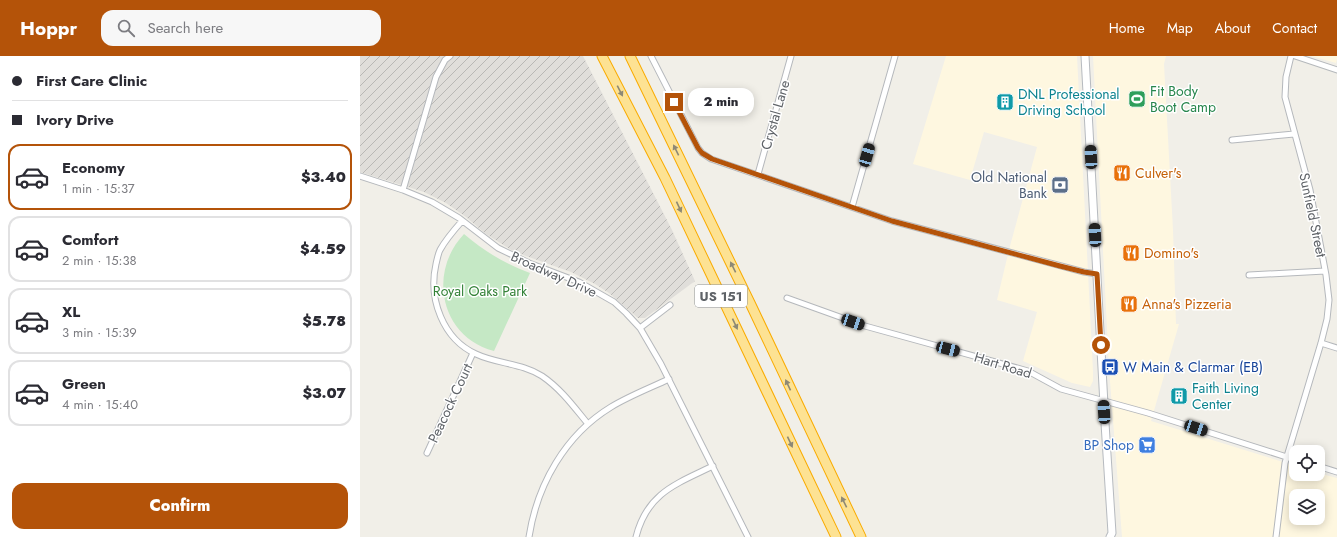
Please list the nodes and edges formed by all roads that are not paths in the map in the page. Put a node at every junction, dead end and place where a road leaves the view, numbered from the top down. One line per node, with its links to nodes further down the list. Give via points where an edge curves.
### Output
1 (450, 56): 15 (street, via 436,77)
2 (602, 56): 39 (highway, US 151, one-way to 39, via 665,178)
3 (630, 56): 40 (highway, US 151, one-way to 3)
4 (651, 56): 13 (street, via 700,151 712,159)
5 (791, 56): 13 (street, Crystal Lane)
6 (895, 56): 16 (street)
7 (1085, 56): 19 (main road)
8 (1292, 56): 11 (street, Sunfield Street, via 1285,90)
9 (1295, 56): 10 (street)
10 (1337, 70)
11 (1294, 134): 12 (street); 18 (street, Sunfield Street, via 1310,190)
12 (1232, 140)
13 (758, 174): 16 (street)
14 (360, 176): 15 (street, Broadway Drive)
15 (404, 190): 17 (street, Broadway Drive, via 432,202)
16 (852, 207): 19 (street, via 910,226)
17 (462, 221): 23 (street, Broadway Drive, via 512,256 590,287 614,302); 26 (street, via 440,251 434,274 434,297 438,313 448,331)
18 (1325, 271): 20 (street); 24 (street, Sunfield Street, via 1329,300)
19 (1097, 274): 28 (main road)
20 (1249, 275)
21 (786, 298): 28 (street, Hart Road, via 865,326 1028,371 1061,389)
22 (670, 305): 23 (street)
23 (640, 328): 27 (street, Broadway Drive)
24 (1321, 343): 25 (street); 31 (street, Sunfield Street)
25 (1337, 348)
26 (473, 353): 29 (street, via 524,367 541,376 570,401); 30 (street, Peacock Court)
27 (669, 379): 29 (street, via 611,407); 32 (street, Broadway Drive)
28 (1104, 400): 31 (street, Hart Road); 35 (main road)
29 (588, 424): 36 (street, via 567,446 549,474 535,507)
30 (427, 453)
31 (1287, 457): 41 (street, Sunfield Street)
32 (713, 466): 37 (street, via 667,489 655,500 641,521); 38 (street, Broadway Drive)
33 (1325, 468): 34 (street)
34 (1337, 472)
35 (1113, 536)
36 (529, 537)
37 (636, 537)
38 (748, 537)
39 (836, 537)
40 (861, 537)
41 (1276, 537)

